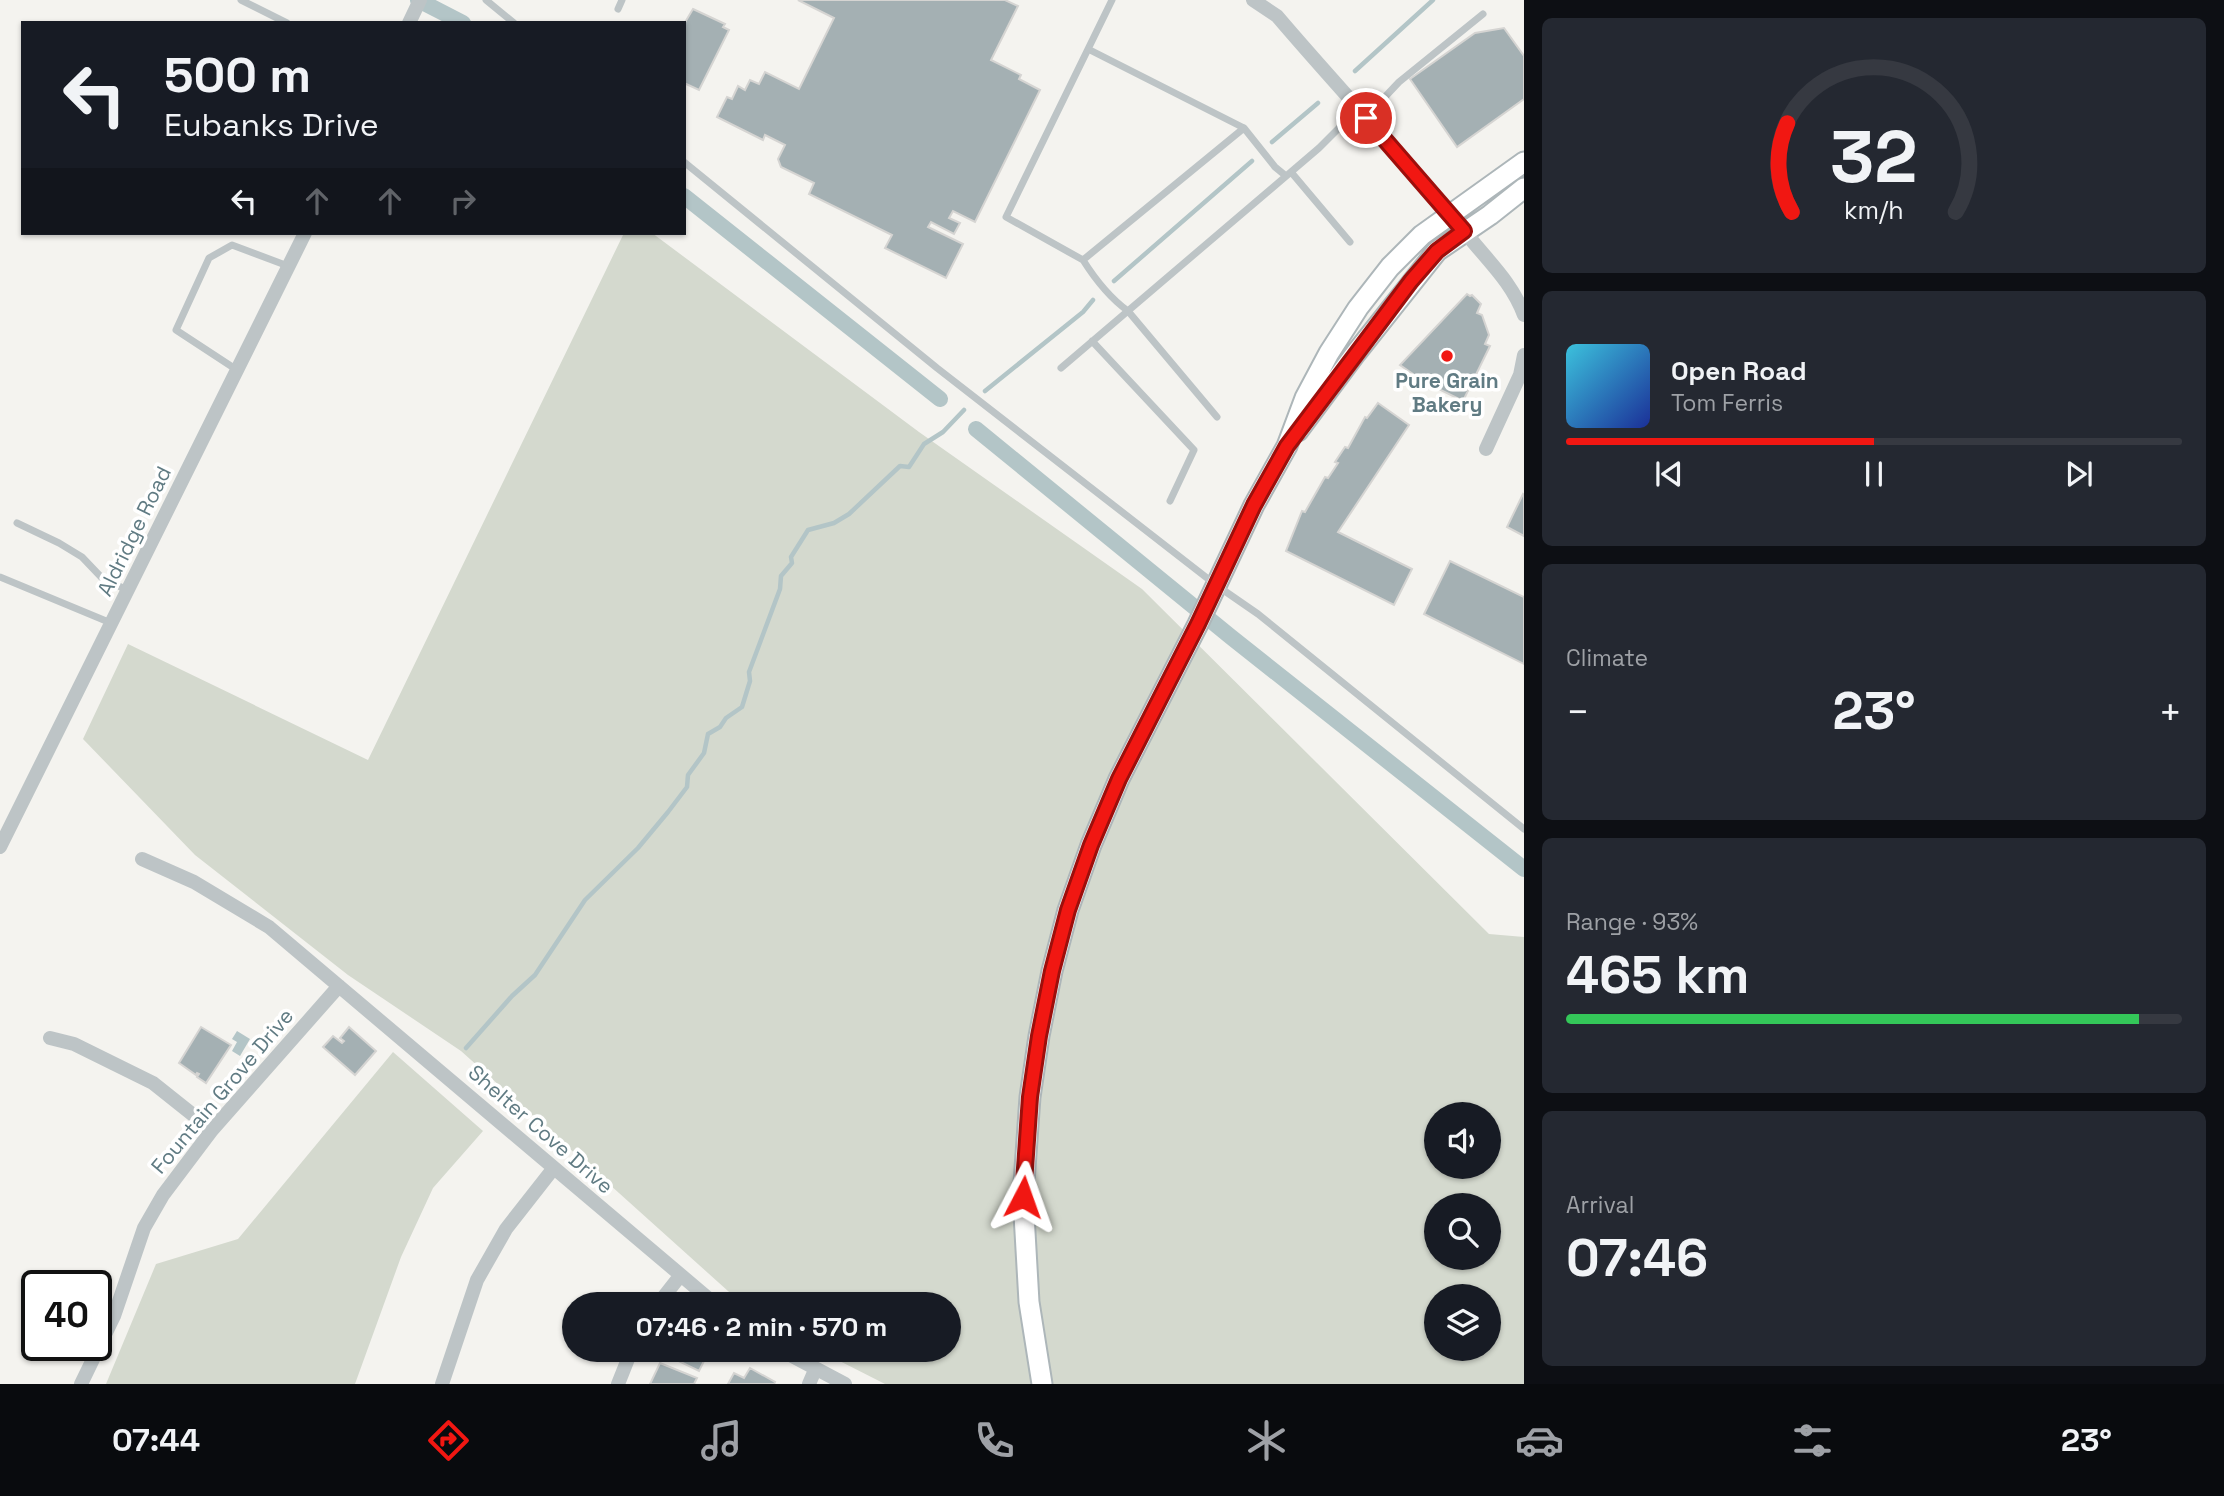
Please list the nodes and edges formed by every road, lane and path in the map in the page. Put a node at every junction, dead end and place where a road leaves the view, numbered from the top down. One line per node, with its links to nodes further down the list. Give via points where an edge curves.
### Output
1 (242, 0): 8 (lane)
2 (486, 0): 9 (lane)
3 (622, 0): 6 (lane)
4 (1112, 0): 10 (lane)
5 (1253, 0): 11 (street, via 1278,16)
6 (618, 9)
7 (1483, 14): 11 (lane)
8 (283, 21)
9 (512, 21)
10 (1088, 49): 12 (lane); 21 (lane, via 1006,218)
11 (1362, 113): 15 (lane); 17 (street)
12 (1244, 128): 15 (lane, via 1275,167); 21 (lane)
13 (1524, 162): 17 (street)
14 (686, 164): 36 (lane)
15 (1289, 174): 20 (lane); 23 (lane)
16 (1524, 188): 18 (street)
17 (1451, 214): 18 (street); 30 (street, via 1398,259 1358,308 1305,398)
18 (1464, 231): 24 (street, via 1504,277); 30 (street, via 1437,251 1411,281)
19 (304, 235): 22 (street, Aldridge Road)
20 (1350, 242)
21 (1083, 260): 23 (lane)
22 (289, 266): 28 (street, Aldridge Road); 28 (lane, via 232,245 209,258 176,330)
23 (1128, 311): 25 (lane); 29 (lane)
24 (1524, 315)
25 (1092, 341): 27 (lane); 32 (lane, via 1194,450)
26 (1524, 355): 31 (street)
27 (1061, 368)
28 (237, 370): 35 (street, Aldridge Road)
29 (1217, 417)
30 (1287, 446): 36 (street)
31 (1486, 449)
32 (1170, 501)
33 (17, 523): 35 (lane, via 59,543 82,557 102,578)
34 (0, 577): 37 (lane)
35 (128, 590): 37 (street, Aldridge Road)
36 (1214, 590): 38 (lane, via 1258,614); 56 (street, via 1119,779 1068,910 1052,971 1030,1097 1023,1197 1029,1302)
37 (112, 623): 39 (street, Aldridge Road)
38 (1524, 829)
39 (0, 847)
40 (142, 859): 41 (street, Shelter Cove Drive, via 242,909)
41 (339, 986): 43 (street, Fountain Grove Drive); 44 (street, Shelter Cove Drive)
42 (50, 1038): 43 (street, via 74,1044 153,1083)
43 (212, 1130): 51 (street, Fountain Grove Drive, via 144,1227 114,1316)
44 (553, 1169): 45 (street, Shelter Cove Drive); 52 (street, via 506,1229 477,1280)
45 (680, 1276): 46 (street); 47 (street, Shelter Cove Drive)
46 (667, 1292)
47 (700, 1292)
48 (627, 1362): 53 (street)
49 (801, 1362): 50 (street)
50 (815, 1370): 54 (street); 55 (street)
51 (81, 1384)
52 (442, 1384)
53 (618, 1384)
54 (808, 1384)
55 (845, 1384)
56 (1042, 1384)

